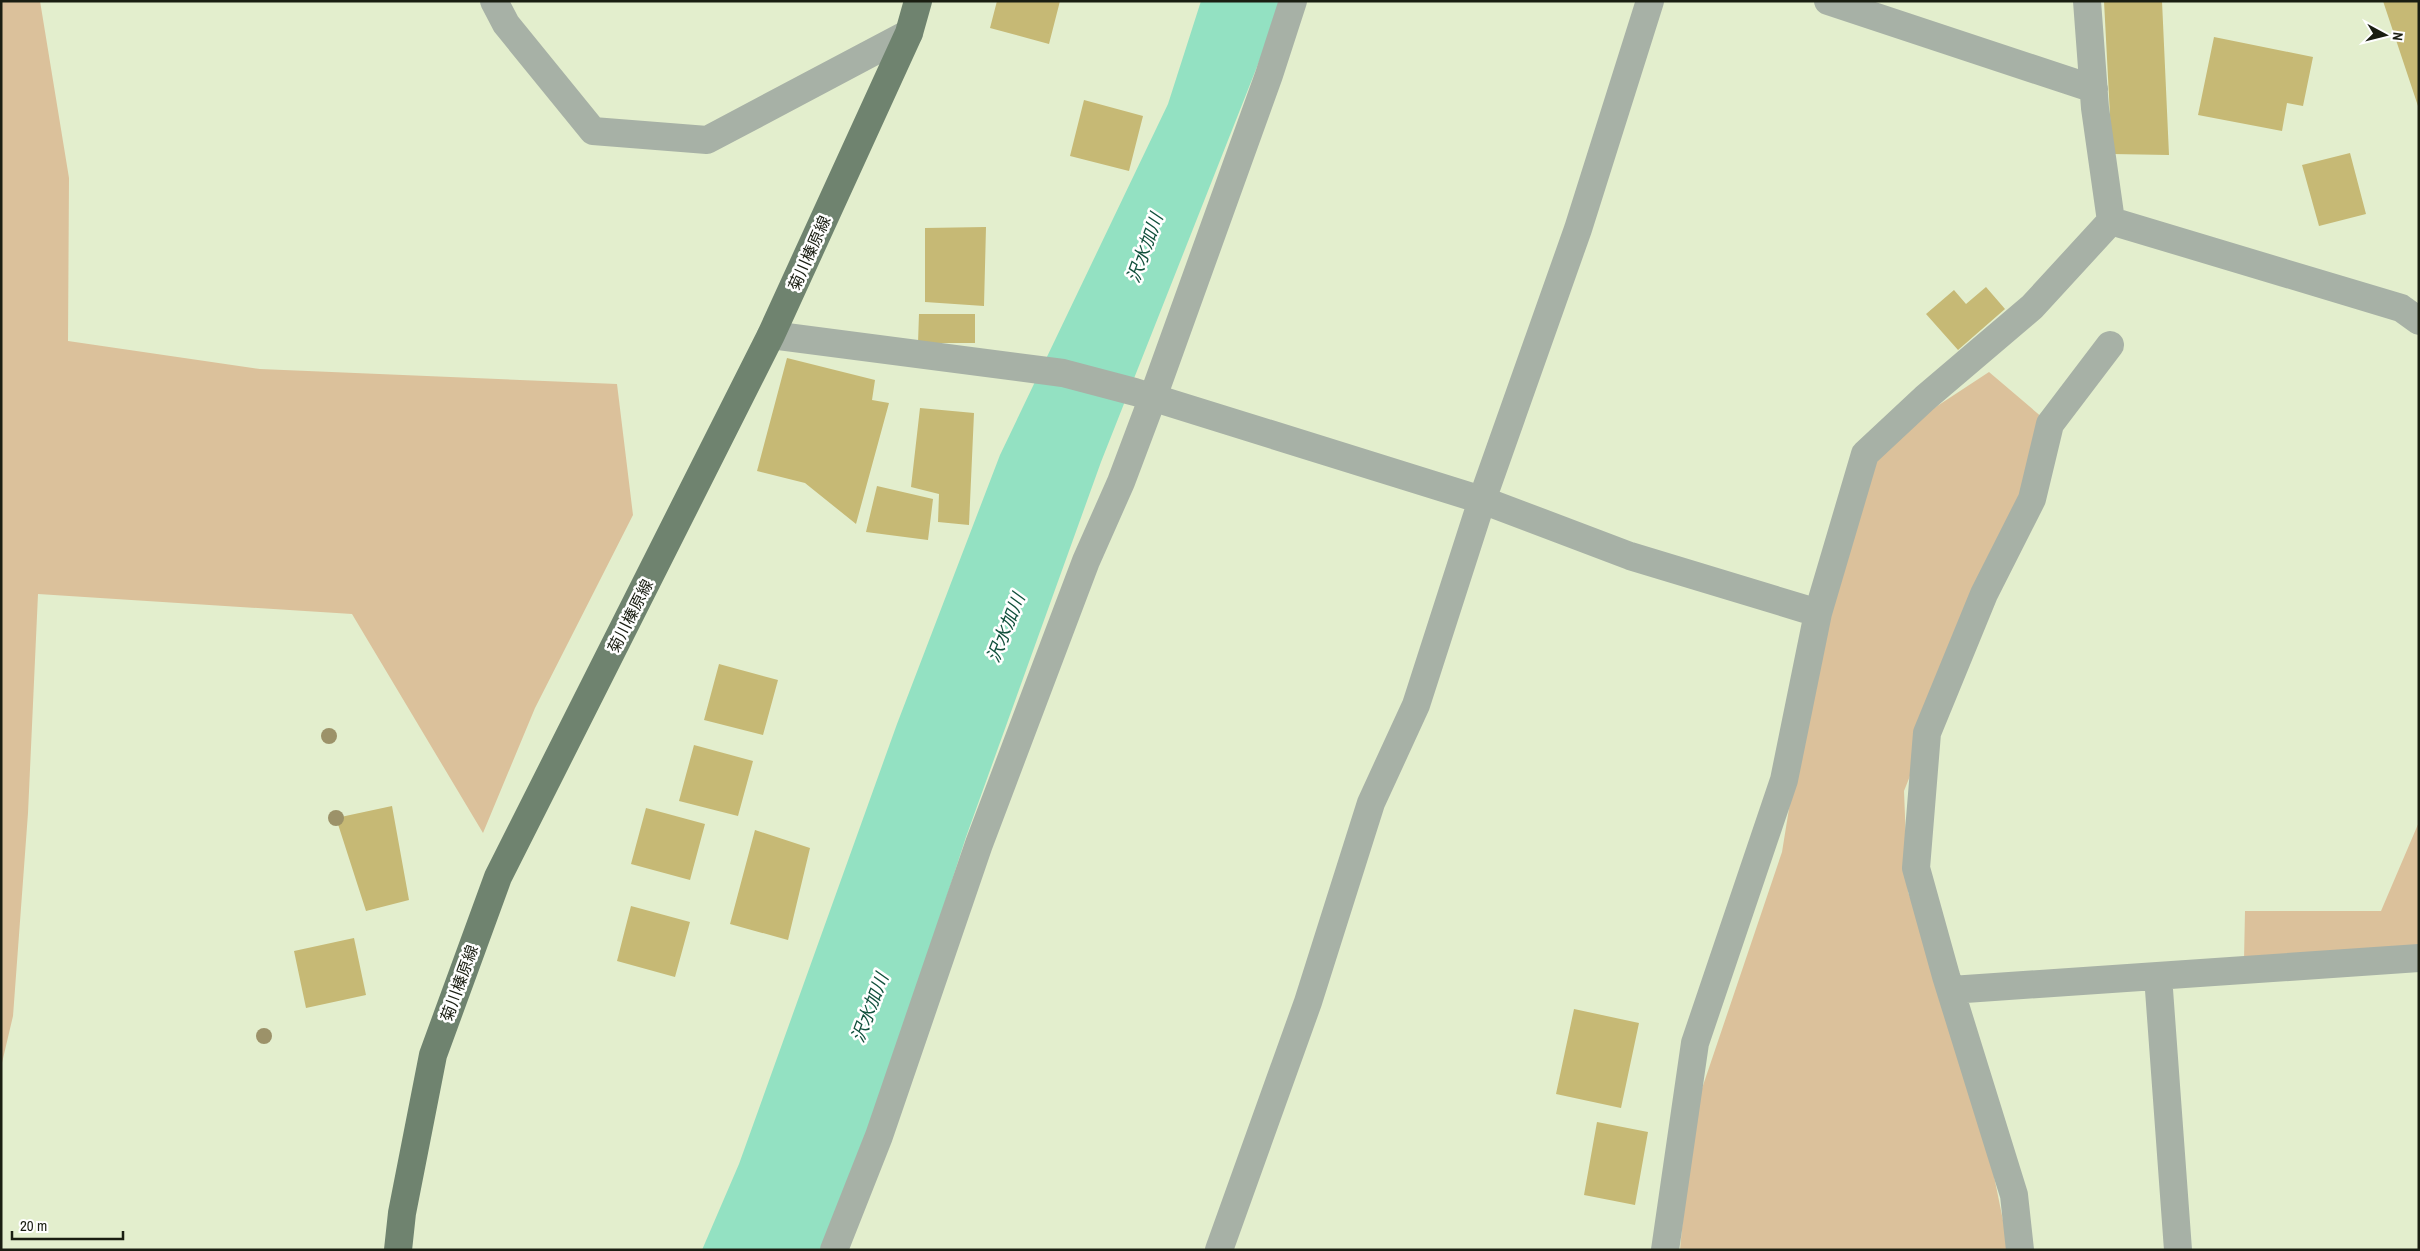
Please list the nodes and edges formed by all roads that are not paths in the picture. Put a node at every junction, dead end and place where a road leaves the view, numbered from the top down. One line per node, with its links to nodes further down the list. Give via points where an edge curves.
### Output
1 (494, 1): 7 (street, via 506,24 593,131 707,140)
2 (918, 1): 7 (main road, 菊川榛原線)
3 (1293, 1): 13 (street, via 1269,75)
4 (1650, 1): 14 (street, via 1578,229)
5 (1828, 1): 8 (street)
6 (2088, 1): 8 (street)
7 (909, 32): 11 (main road, 菊川榛原線)
8 (2094, 89): 9 (street)
9 (2111, 221): 10 (street, via 2401,308); 15 (street, via 2032,307 1865,454)
10 (2419, 321)
11 (771, 335): 13 (street, via 1063,372); 19 (main road, 菊川榛原線, via 498,877 433,1055 402,1213)
12 (2110, 345): 18 (street, via 2050,424 2032,499 1984,594 1927,733 1916,868)
13 (1144, 394): 14 (street); 20 (street, via 1121,482 1086,561 979,844 879,1136)
14 (1482, 500): 15 (street, via 1630,556); 21 (street, via 1416,704 1371,803 1308,1002)
15 (1818, 613): 22 (street, via 1784,780 1695,1043)
16 (2419, 958): 17 (street)
17 (2158, 976): 18 (street); 24 (street)
18 (1950, 990): 23 (street, via 2014,1195)
19 (398, 1250)
20 (834, 1250)
21 (1219, 1250)
22 (1665, 1250)
23 (2020, 1250)
24 (2178, 1250)

